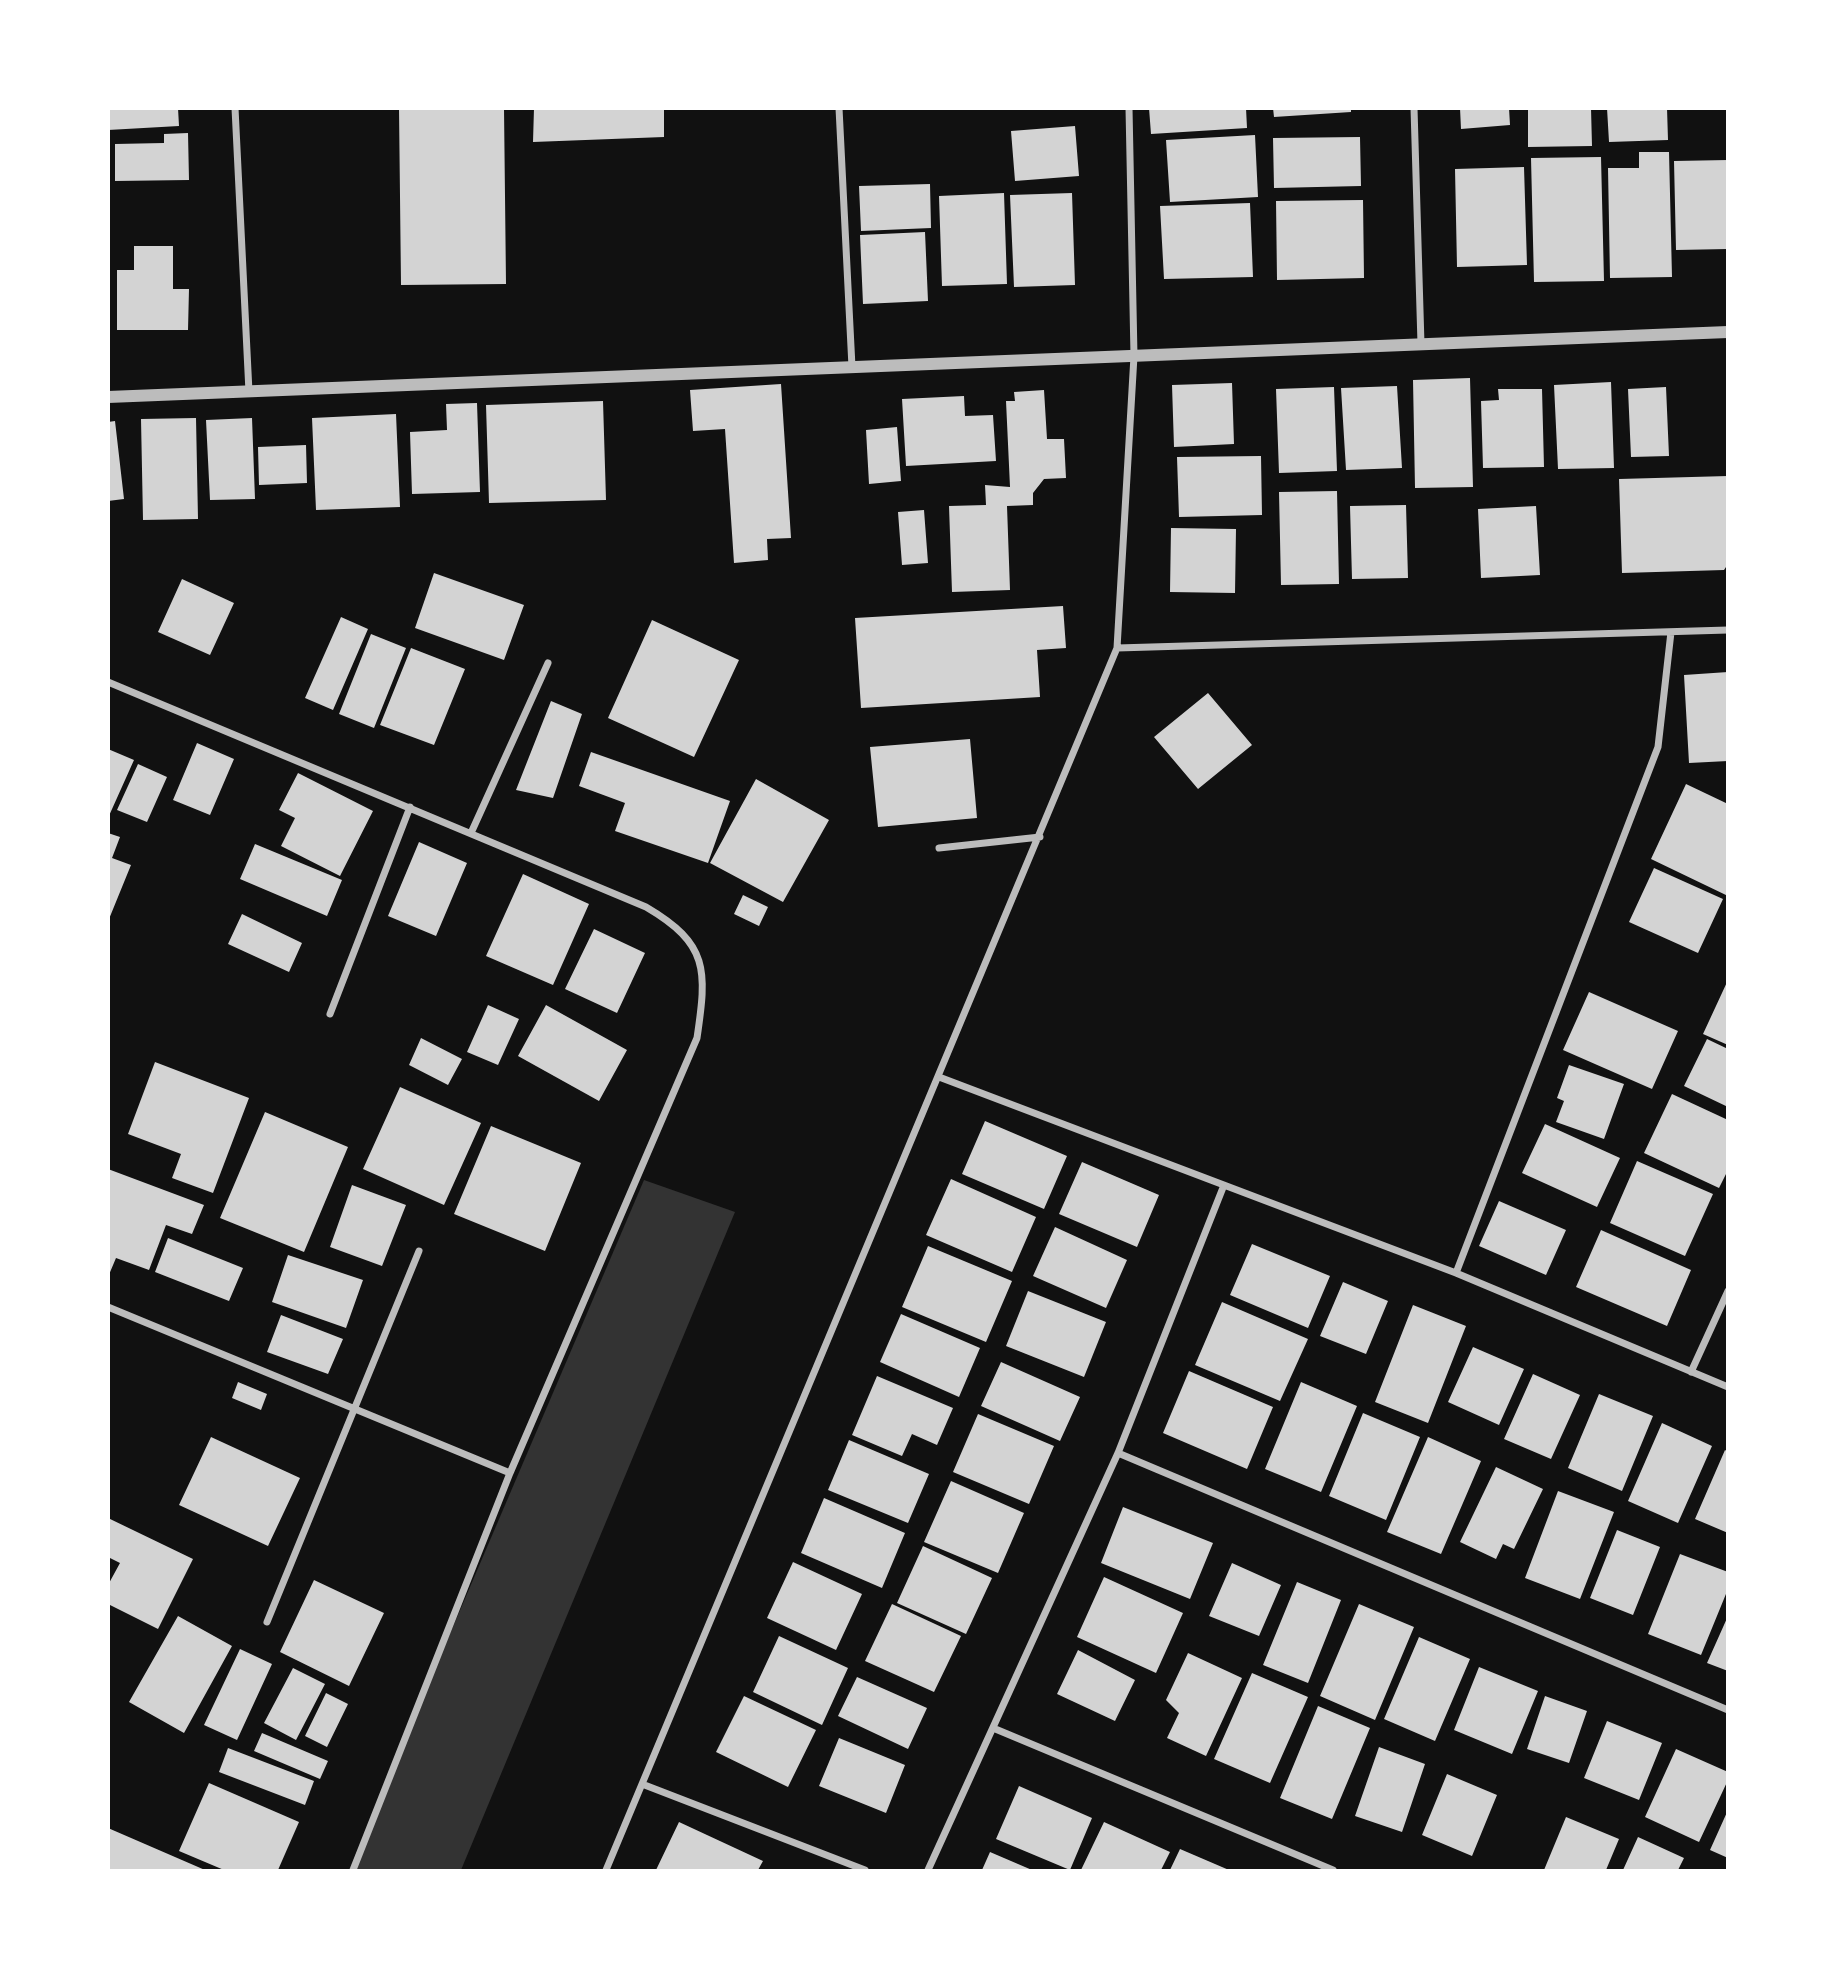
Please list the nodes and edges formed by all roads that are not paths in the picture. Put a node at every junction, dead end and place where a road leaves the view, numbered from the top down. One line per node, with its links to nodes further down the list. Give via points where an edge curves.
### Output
1 (235, 108): 9 (street)
2 (839, 108): 8 (street)
3 (1129, 108): 7 (street)
4 (1414, 108): 6 (street)
5 (1727, 332): 6 (street)
6 (1421, 344): 7 (street)
7 (1134, 356): 8 (street); 13 (street)
8 (852, 367): 9 (street)
9 (249, 392): 10 (street)
10 (108, 397)
11 (1727, 630): 12 (street)
12 (1671, 632): 13 (street); 24 (street, via 1658,747)
13 (1117, 648): 18 (street)
14 (548, 663): 17 (street)
15 (108, 682): 16 (street)
16 (410, 807): 17 (street); 20 (street)
17 (471, 833): 31 (street, via 676,924 699,953 704,995 697,1038)
18 (1040, 837): 19 (street); 21 (street)
19 (939, 848)
20 (330, 1014)
21 (939, 1077): 22 (street); 35 (street)
22 (1224, 1185): 24 (street); 30 (street)
23 (419, 1251): 29 (street)
24 (1456, 1273): 27 (street)
25 (1727, 1292): 27 (street)
26 (108, 1307): 29 (street)
27 (1691, 1372): 28 (street)
28 (1727, 1387)
29 (357, 1408): 31 (street); 32 (street)
30 (1118, 1453): 33 (street); 34 (street)
31 (510, 1473): 36 (street)
32 (267, 1622)
33 (1727, 1710)
34 (993, 1728): 39 (street); 40 (street)
35 (642, 1784): 37 (street); 38 (street)
36 (353, 1871)
37 (606, 1871)
38 (865, 1871)
39 (928, 1871)
40 (1333, 1871)

